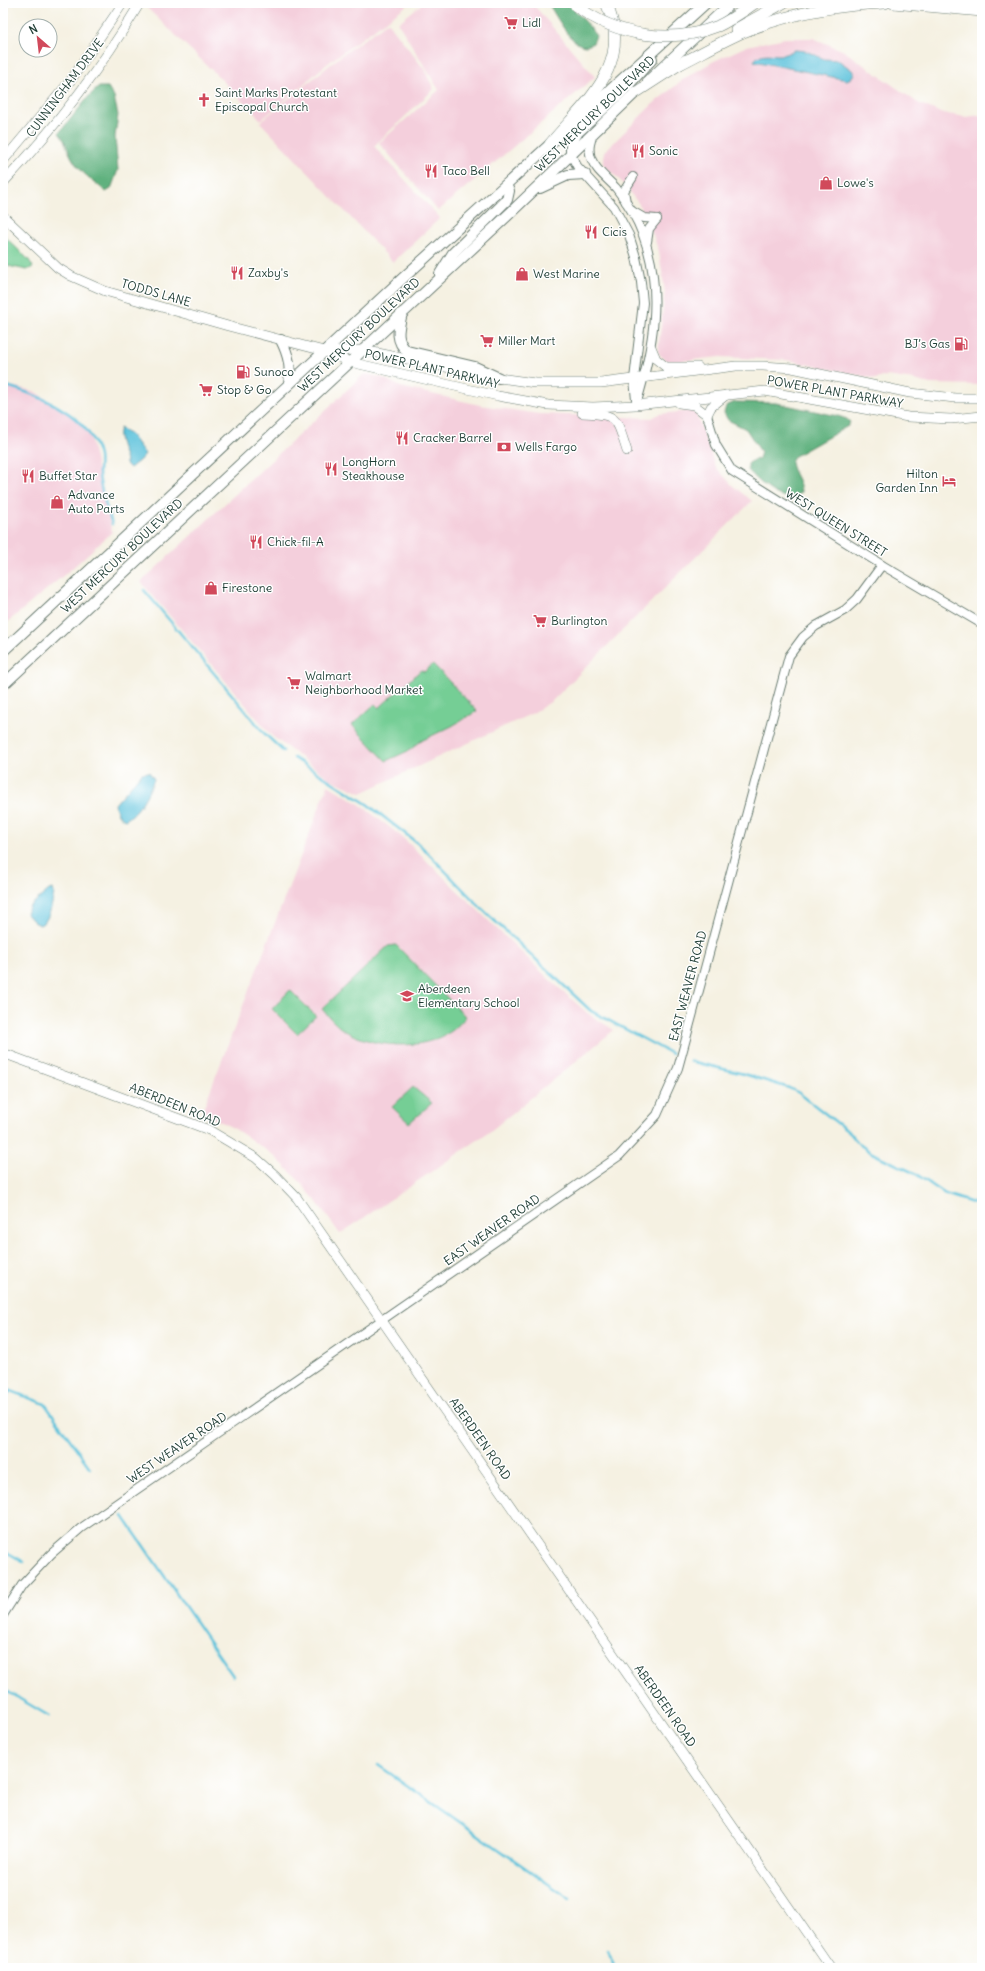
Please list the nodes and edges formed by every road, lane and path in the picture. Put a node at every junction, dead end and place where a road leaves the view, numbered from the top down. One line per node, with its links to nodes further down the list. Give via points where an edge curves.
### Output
1 (123, 3): 18 (main road, CUNNINGHAM DRIVE, via 71,80)
2 (140, 3): 21 (main road, CUNNINGHAM DRIVE, via 104,60 73,102)
3 (606, 3): 16 (highway, via 614,38 606,76 594,94)
4 (706, 3): 12 (main road, WEST MERCURY BOULEVARD)
5 (732, 3): 14 (main road, WEST MERCURY BOULEVARD)
6 (755, 3): 10 (highway, bridge, via 718,26 665,37 639,35 608,26)
7 (783, 3): 13 (highway, via 702,48)
8 (885, 3): 13 (highway, via 828,8 766,23 734,36)
9 (893, 3): 11 (highway)
10 (574, 5)
11 (982, 11)
12 (662, 44): 16 (main road, WEST MERCURY BOULEVARD); 17 (main road, via 644,69 574,136)
13 (680, 64): 14 (highway)
14 (635, 93): 15 (main road, WEST MERCURY BOULEVARD)
15 (594, 132): 17 (main road, WEST MERCURY BOULEVARD); 20 (street, via 590,154)
16 (550, 144): 22 (main road, WEST MERCURY BOULEVARD)
17 (571, 155): 19 (street); 23 (main road, WEST MERCURY BOULEVARD)
18 (3, 161)
19 (586, 174): 23 (main road, via 568,175); 37 (street, via 619,216 630,239 639,269 642,309)
20 (609, 181): 24 (street); 24 (street, via 621,183 633,177 624,191)
21 (3, 183)
22 (506, 185): 27 (main road, via 509,192 507,200 453,253); 32 (main road, WEST MERCURY BOULEVARD)
23 (532, 193): 27 (main road, WEST MERCURY BOULEVARD)
24 (628, 206): 26 (street); 26 (street, via 642,217 657,219 649,229)
25 (3, 216): 29 (main road, TODDS LANE, via 43,255 70,276 129,299)
26 (646, 244): 30 (street, via 655,293)
27 (434, 284): 28 (main road, WEST MERCURY BOULEVARD)
28 (402, 313): 31 (main road, WEST MERCURY BOULEVARD); 35 (main road, via 398,337 407,351 475,367)
29 (281, 340): 32 (main road, TODDS LANE); 38 (main road, via 289,357)
30 (651, 347): 34 (main road, via 656,359 666,367); 36 (street)
31 (363, 350): 32 (main road, POWER PLANT PARKWAY); 33 (main road, WEST MERCURY BOULEVARD); 35 (main road, POWER PLANT PARKWAY)
32 (324, 351): 33 (main road, POWER PLANT PARKWAY); 38 (main road, WEST MERCURY BOULEVARD)
33 (350, 362): 43 (main road, POWER PLANT PARKWAY); 50 (main road, WEST MERCURY BOULEVARD)
34 (715, 369): 36 (main road, POWER PLANT PARKWAY); 40 (main road, POWER PLANT PARKWAY, via 776,366 904,392 955,398)
35 (499, 378): 37 (main road, POWER PLANT PARKWAY, via 557,384)
36 (645, 378): 37 (main road, POWER PLANT PARKWAY); 42 (street)
37 (634, 379): 42 (street)
38 (289, 384): 49 (main road, WEST MERCURY BOULEVARD)
39 (729, 393): 41 (main road, POWER PLANT PARKWAY); 44 (main road, via 718,399); 45 (main road, POWER PLANT PARKWAY, via 777,392 916,418 951,419)
40 (982, 398)
41 (668, 401): 42 (main road, POWER PLANT PARKWAY); 44 (main road, via 694,405)
42 (636, 404): 43 (main road, POWER PLANT PARKWAY, via 593,407)
43 (548, 405): 46 (main road, via 576,413 604,414 612,417 619,427)
44 (707, 415): 47 (street, WEST QUEEN STREET, via 716,445 732,471)
45 (982, 416)
46 (627, 451)
47 (882, 565): 48 (street, WEST QUEEN STREET); 52 (street, EAST WEAVER ROAD, via 857,599 845,610 816,626 803,637 789,656 688,1035 678,1068 657,1115 619,1156)
48 (982, 624)
49 (3, 651)
50 (3, 685)
51 (3, 1053): 52 (main road, ABERDEEN ROAD, via 188,1121 220,1135 244,1150 275,1175 297,1198)
52 (382, 1320): 53 (street, WEST WEAVER ROAD, via 80,1528 22,1585); 54 (main road, ABERDEEN ROAD)
53 (3, 1615)
54 (831, 1968)

